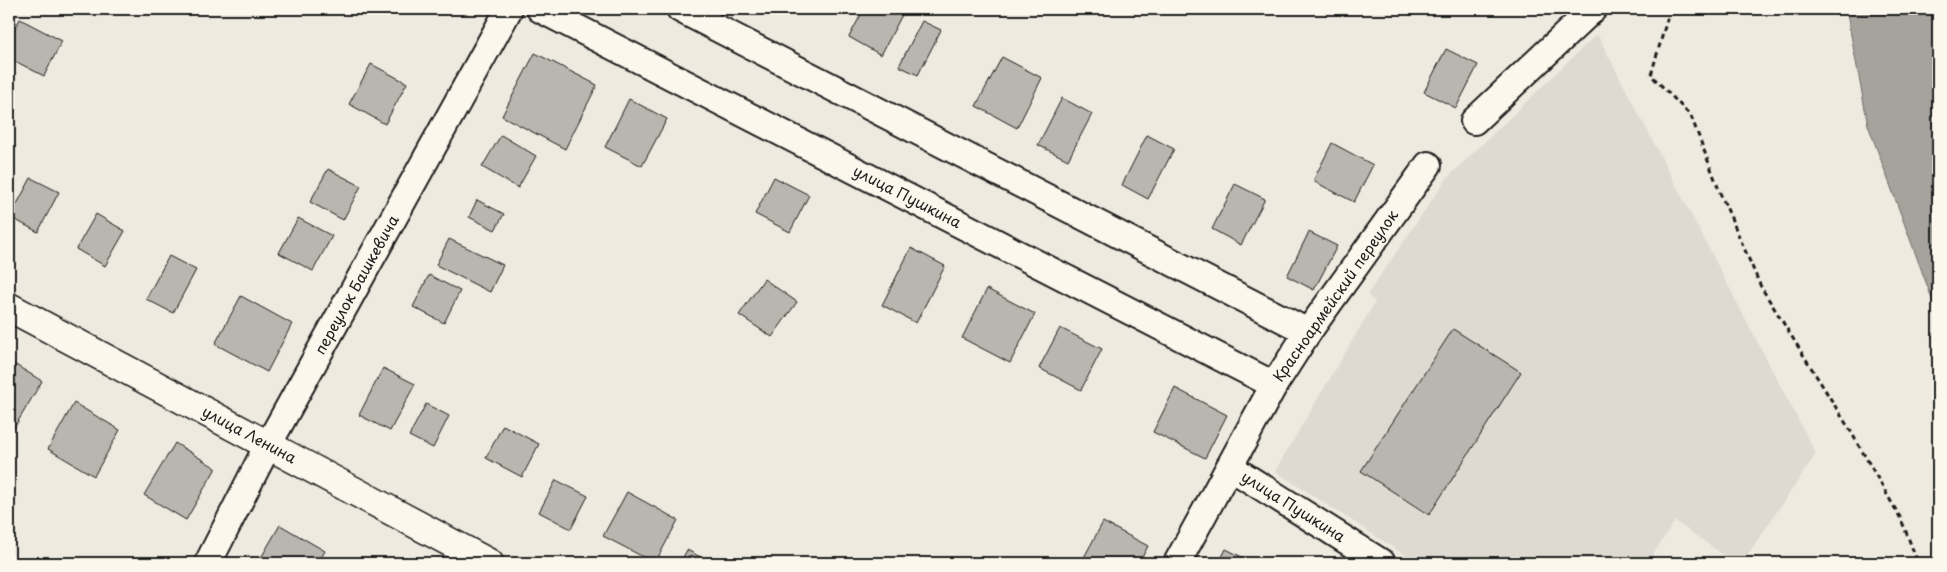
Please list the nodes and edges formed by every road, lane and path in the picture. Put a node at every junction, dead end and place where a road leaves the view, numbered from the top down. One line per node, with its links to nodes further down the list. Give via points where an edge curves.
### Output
1 (509, 9): 11 (street, переулок Башкевича)
2 (540, 9): 10 (street, улица Пушкина)
3 (680, 9): 9 (street)
4 (1593, 9): 6 (street)
5 (1670, 9): 17 (path, via 1651,75 1691,116 1761,287 1901,519)
6 (1474, 121)
7 (1428, 164): 9 (street, Красноармейский переулок)
8 (9, 307): 11 (street, улица Ленина)
9 (1308, 332): 10 (street, Красноармейский переулок)
10 (1274, 385): 12 (street, Красноармейский переулок)
11 (268, 445): 13 (street, переулок Башкевича); 14 (street, улица Ленина)
12 (1230, 467): 15 (street, Красноармейский переулок); 16 (street, улица Пушкина)
13 (208, 563)
14 (489, 563)
15 (1177, 563)
16 (1382, 563)
17 (1918, 563)

